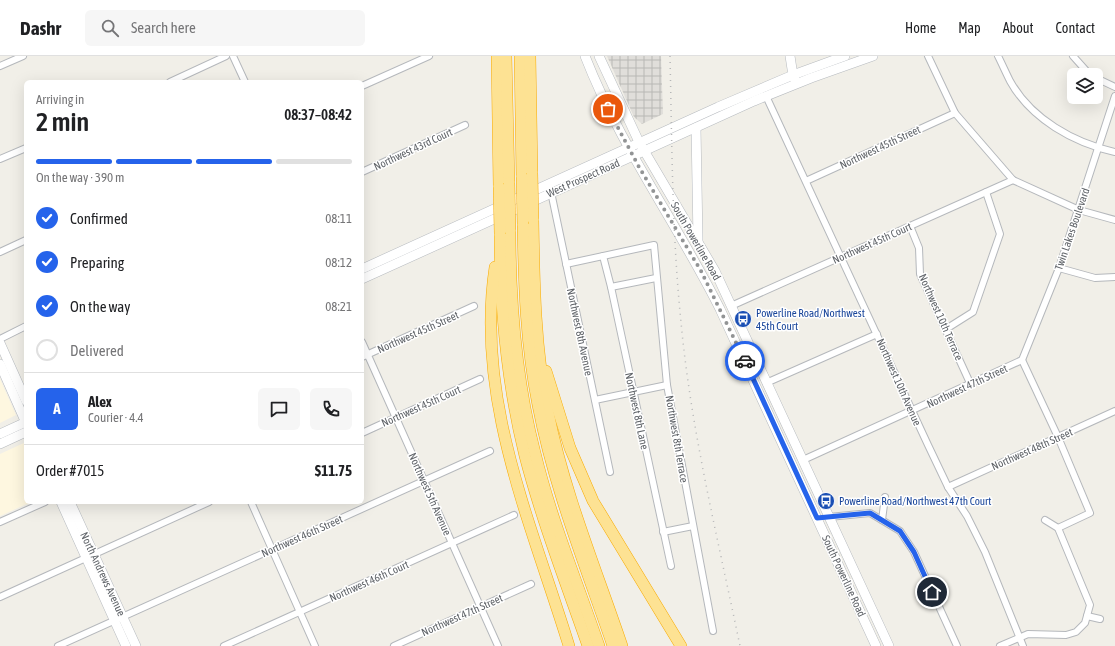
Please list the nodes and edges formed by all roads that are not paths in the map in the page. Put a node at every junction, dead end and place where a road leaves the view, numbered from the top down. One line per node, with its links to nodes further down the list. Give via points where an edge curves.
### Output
1 (23, 56): 17 (street)
2 (226, 56): 20 (street)
3 (233, 56): 21 (street)
4 (429, 56): 23 (street)
5 (497, 56): 42 (highway)
6 (506, 56): 42 (highway)
7 (520, 56): 39 (highway)
8 (530, 56): 39 (highway)
9 (585, 56): 31 (main road, South Powerline Road)
10 (599, 56): 30 (main road, South Powerline Road)
11 (790, 56): 19 (main road)
12 (845, 56): 19 (main road, West Prospect Road)
13 (873, 56): 19 (main road, West Prospect Road)
14 (928, 56): 27 (street)
15 (998, 56): 33 (street, via 1011,82 1030,107 1053,127)
16 (1073, 56): 18 (street)
17 (0, 66)
18 (1084, 68)
19 (795, 79): 25 (main road, West Prospect Road); 30 (main road, West Prospect Road)
20 (174, 80)
21 (244, 80)
22 (1103, 81): 24 (street)
23 (364, 85)
24 (1115, 87)
25 (766, 96): 29 (main road, West Prospect Road); 41 (street, Northwest 10th Avenue)
26 (1115, 96): 33 (street, Twin Lakes Boulevard)
27 (955, 113): 40 (street); 41 (street, Northwest 45th Street)
28 (464, 125): 38 (street, Northwest 43rd Court)
29 (696, 128): 34 (main road, West Prospect Road); 51 (main road)
30 (639, 142): 31 (main road, West Prospect Road); 34 (main road, South Powerline Road)
31 (628, 147): 36 (main road, South Powerline Road); 56 (main road, West Prospect Road)
32 (24, 149): 37 (street)
33 (1099, 149): 35 (street); 45 (street, Twin Lakes Boulevard)
34 (644, 151): 36 (main road, West Prospect Road); 51 (main road, South Powerline Road)
35 (1115, 152)
36 (632, 156): 43 (main road, West Prospect Road); 73 (main road, South Powerline Road, via 704,278)
37 (0, 159)
38 (364, 171)
39 (527, 175): 47 (highway, bridge)
40 (1013, 180): 44 (street, Northwest 45th Court); 45 (street)
41 (806, 181): 54 (street, Northwest 10th Avenue)
42 (504, 185): 49 (highway, bridge)
43 (551, 192): 55 (street, Northwest 8th Avenue); 59 (main road, West Prospect Road)
44 (986, 192): 48 (street, Northwest 45th Court); 65 (street, via 1000,234 973,312)
45 (1079, 210): 46 (street); 57 (street, Twin Lakes Boulevard)
46 (1115, 220)
47 (528, 222): 69 (highway); 137 (highway, via 526,322 539,413 558,485)
48 (910, 226): 54 (street, Northwest 45th Court); 65 (street, Northwest 10th Terrace, via 919,248 920,274)
49 (505, 232): 134 (highway, via 492,289 491,320 500,415 518,491); 135 (highway, via 501,292 504,340 520,436 543,516); 136 (highway, via 515,345 530,434 548,500)
50 (24, 241): 52 (street)
51 (698, 241): 63 (main road, South Powerline Road)
52 (0, 252)
53 (603, 256): 55 (street); 60 (street, Northwest 8th Terrace, via 654,245); 61 (street, Northwest 8th Lane)
54 (841, 256): 63 (street, Northwest 45th Court); 66 (street, Northwest 10th Avenue)
55 (566, 264): 82 (street, Northwest 8th Avenue)
56 (364, 268)
57 (1058, 268): 58 (street, via 1095,278); 71 (street, Twin Lakes Boulevard)
58 (1115, 276)
59 (364, 278)
60 (656, 278): 61 (street); 77 (street, Northwest 8th Terrace)
61 (611, 287): 79 (street, Northwest 8th Lane)
62 (474, 306): 70 (street, Northwest 45th Street)
63 (731, 306): 75 (main road, South Powerline Road)
64 (24, 327): 67 (street)
65 (946, 329): 76 (street, Northwest 10th Terrace)
66 (877, 334): 75 (street); 83 (street, Northwest 10th Avenue)
67 (0, 339)
68 (0, 343): 80 (main road)
69 (540, 353): 118 (highway, via 544,394 558,453); 140 (highway, via 554,390 570,448 591,497)
70 (365, 356): 86 (street, Northwest 5th Avenue)
71 (1022, 360): 76 (street, Northwest 47th Street); 91 (street)
72 (0, 364): 85 (main road)
73 (752, 376): 75 (main road); 78 (main road, South Powerline Road)
74 (480, 379): 86 (street, Northwest 45th Court)
75 (766, 383): 81 (main road, South Powerline Road)
76 (970, 383): 83 (street, Northwest 47th Street)
77 (667, 385): 79 (street); 110 (street, Northwest 8th Terrace)
78 (757, 387): 81 (main road, via 762,388); 106 (main road, South Powerline Road)
79 (634, 392): 82 (street); 112 (street, Northwest 8th Lane)
80 (24, 397)
81 (773, 398): 94 (main road, South Powerline Road)
82 (595, 400): 95 (street, Northwest 8th Avenue)
83 (912, 411): 94 (street, Northwest 47th Street); 97 (street, Northwest 10th Avenue)
84 (1115, 411): 91 (street, Northwest 48th Street)
85 (24, 418)
86 (395, 418): 88 (street, Northwest 45th Court); 96 (street, Northwest 5th Avenue)
87 (24, 423): 90 (main road)
88 (364, 432)
89 (24, 433): 92 (main road)
90 (0, 434)
91 (1058, 438): 97 (street, Northwest 48th Street); 111 (street, via 1090,514)
92 (0, 444)
93 (490, 451): 96 (street, Northwest 46th Street)
94 (803, 460): 105 (main road, South Powerline Road)
95 (610, 472)
96 (424, 481): 113 (street, Northwest 5th Avenue); 114 (street, Northwest 46th Street)
97 (948, 487): 126 (street, Northwest 10th Avenue, via 967,516 985,552)
98 (885, 497): 107 (street)
99 (40, 504): 109 (street)
100 (62, 504): 115 (main road, North Andrews Avenue)
101 (71, 504): 115 (main road, North Andrews Avenue)
102 (205, 504): 115 (street)
103 (252, 504): 114 (street)
104 (514, 515): 113 (street, Northwest 46th Court)
105 (829, 517): 106 (main road); 107 (street, via 870,513); 142 (main road, South Powerline Road)
106 (817, 518): 141 (main road, South Powerline Road)
107 (882, 520): 143 (street, via 900,531 914,552)
108 (1045, 520): 111 (street)
109 (0, 522)
110 (693, 526): 112 (street); 125 (street, Northwest 8th Terrace)
111 (1058, 528): 122 (street, via 1090,605)
112 (663, 532): 116 (street, Northwest 8th Lane)
113 (452, 543): 120 (street, Northwest 5th Avenue); 121 (street, Northwest 46th Court)
114 (272, 549): 121 (street); 123 (street, Northwest 46th Street)
115 (89, 556): 119 (street); 123 (main road, North Andrews Avenue)
116 (671, 566)
117 (531, 584): 120 (street, Northwest 47th Street)
118 (603, 590): 138 (highway); 139 (highway)
119 (0, 597)
120 (480, 606): 132 (street, Northwest 47th Street); 133 (street, Northwest 5th Avenue)
121 (300, 612): 130 (street, Northwest 46th Court); 131 (street)
122 (1087, 616): 124 (street); 126 (street, via 1085,623 1071,634)
123 (118, 618): 127 (street, Northwest 46th Street); 128 (main road, North Andrews Avenue); 129 (main road, North Andrews Avenue)
124 (1100, 619)
125 (714, 631)
126 (1019, 637): 144 (street); 145 (street, Northwest 10th Avenue)
127 (58, 646)
128 (126, 646)
129 (136, 646)
130 (224, 646)
131 (315, 646)
132 (394, 646)
133 (498, 646)
134 (569, 646)
135 (588, 646)
136 (599, 646)
137 (613, 646)
138 (622, 646)
139 (630, 646)
140 (681, 646)
141 (876, 646)
142 (889, 646)
143 (958, 646)
144 (1000, 646)
145 (1023, 646)

